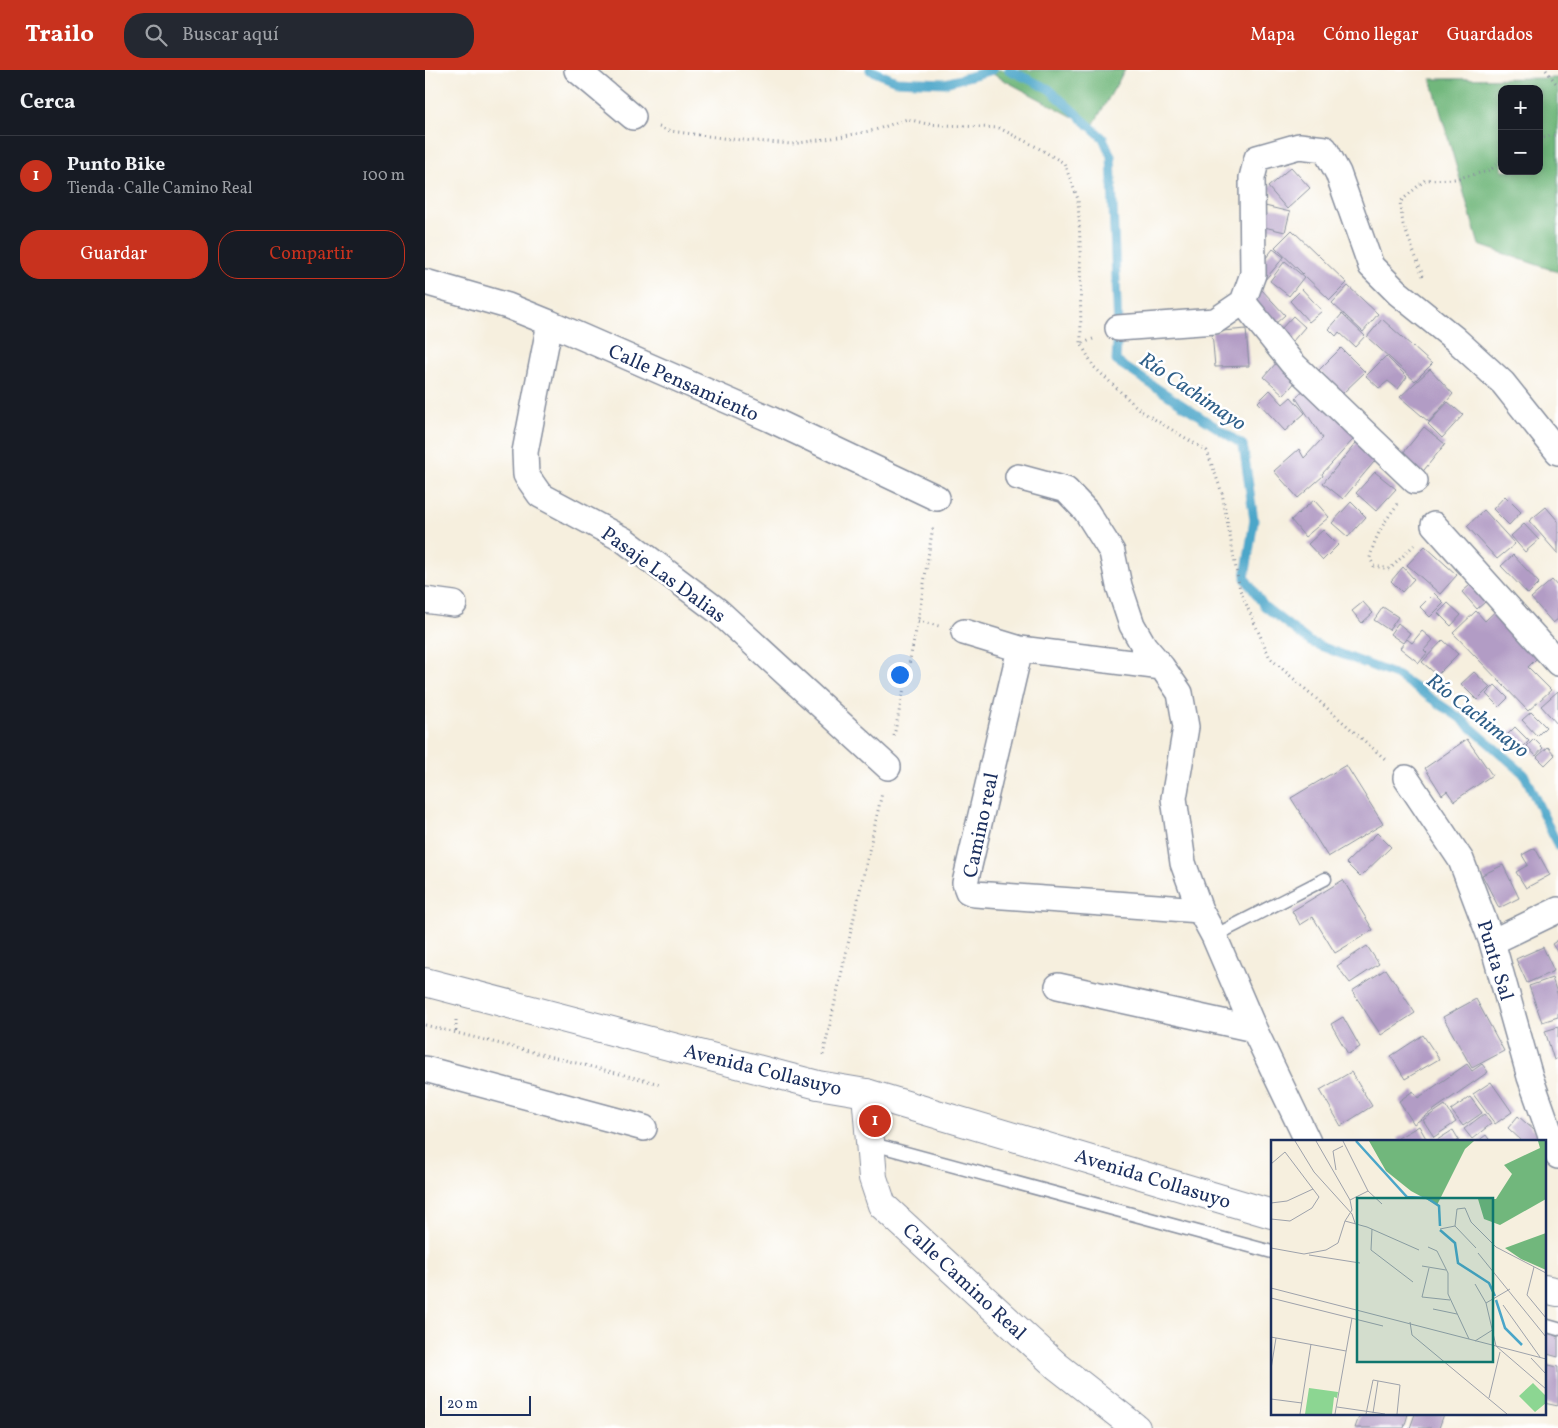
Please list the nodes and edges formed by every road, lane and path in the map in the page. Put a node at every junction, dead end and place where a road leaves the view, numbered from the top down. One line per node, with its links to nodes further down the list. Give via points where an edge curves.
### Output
1 (577, 70): 4 (street)
2 (1546, 70): 3 (path)
3 (1558, 86)
4 (633, 117): 13 (path, via 670,131 792,144 866,132 907,119 927,124 999,128 1064,163 1078,199)
5 (1558, 134): 6 (path)
6 (1543, 138)
7 (1498, 163): 8 (path, via 1489,171 1454,179 1425,180 1400,202 1403,224)
8 (1425, 280)
9 (425, 282): 11 (street, Calle Pensamiento, via 508,306)
10 (1243, 302): 12 (street, via 1215,321); 14 (street, via 1253,274 1251,178 1257,158 1299,146 1325,149 1338,173 1371,266 1503,383); 16 (street, via 1293,363)
11 (550, 323): 17 (street, Calle Pensamiento, via 770,419); 25 (street, Pasaje Las Dalias, via 525,452 526,475 540,495 624,540 718,611)
12 (1118, 328): 13 (path)
13 (1081, 344): 26 (path, via 1094,367 1141,411 1207,452 1222,493 1240,590 1270,658)
14 (1558, 452)
15 (1018, 477): 24 (street, via 1065,490 1086,512 1112,552 1132,625)
16 (1415, 481): 18 (path, via 1388,516 1373,544 1370,558 1374,566 1390,569)
17 (937, 498)
18 (1434, 525): 23 (street)
19 (425, 600): 20 (street)
20 (454, 604)
21 (964, 632): 22 (street)
22 (1020, 649): 24 (street); 28 (street, Camino real, via 965,883 968,891)
23 (1558, 663)
24 (1162, 667): 28 (street, via 1181,692 1186,727 1174,798 1183,863)
25 (888, 767)
26 (1406, 778): 31 (street, Punta Sal, via 1461,860)
27 (1325, 879): 30 (lane)
28 (1200, 910): 30 (street)
29 (1555, 911): 31 (street)
30 (1214, 936): 36 (street)
31 (1492, 942): 44 (street, Punta Sal, via 1530,1077)
32 (425, 982): 40 (main road, Avenida Collasuyo, via 818,1085)
33 (1058, 986): 36 (street)
34 (456, 1017): 37 (path)
35 (425, 1024): 37 (path)
36 (1254, 1029): 42 (street)
37 (456, 1032): 39 (path)
38 (425, 1069): 41 (street)
39 (660, 1084)
40 (866, 1093): 43 (main road, Calle Camino Real); 46 (main road, Avenida Collasuyo)
41 (644, 1128)
42 (1307, 1140)
43 (869, 1143): 47 (lane); 52 (main road, Calle Camino Real, via 873,1178 883,1205 1057,1366)
44 (1558, 1156): 45 (street)
45 (1545, 1165)
46 (1271, 1214)
47 (1271, 1252)
48 (1545, 1289): 49 (main road)
49 (1558, 1292)
50 (1545, 1325): 51 (lane)
51 (1558, 1329)
52 (1136, 1428)

